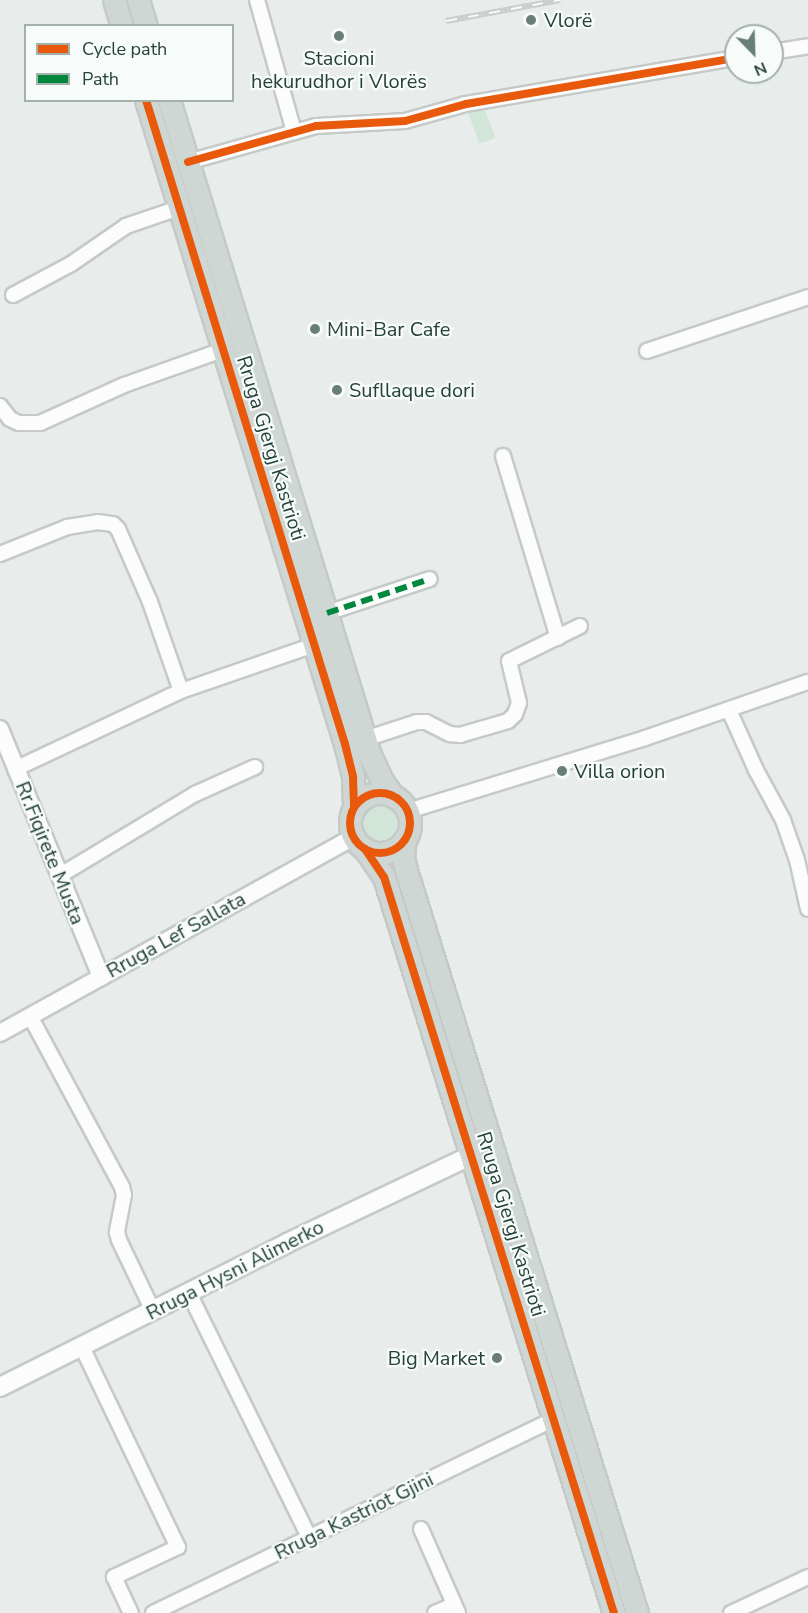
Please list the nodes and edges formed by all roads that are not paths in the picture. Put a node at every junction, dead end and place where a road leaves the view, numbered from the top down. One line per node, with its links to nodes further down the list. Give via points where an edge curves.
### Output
1 (114, 0): 4 (main road)
2 (138, 0): 5 (main road)
3 (257, 0): 11 (street)
4 (121, 24)
5 (145, 24)
6 (808, 46): 7 (street)
7 (784, 50)
8 (724, 60): 11 (street, via 466,104 405,121 336,123)
9 (147, 102): 13 (main road, Rruga Gjergj Kastrioti)
10 (170, 102): 12 (main road, Rruga Gjergj Kastrioti)
11 (294, 132): 12 (street)
12 (188, 162): 22 (main road, Rruga Gjergj Kastrioti)
13 (179, 208): 14 (street, via 126,226 71,264); 16 (main road, Rruga Gjergj Kastrioti)
14 (13, 295)
15 (808, 297): 17 (street)
16 (223, 350): 18 (street, via 124,385 40,423 19,423 10,419); 25 (main road, Rruga Gjergj Kastrioti)
17 (647, 351)
18 (0, 406)
19 (503, 456): 24 (street)
20 (0, 554): 27 (street, via 60,529 99,522 113,524 150,602)
21 (430, 579): 22 (street)
22 (327, 613): 30 (main road, Rruga Gjergj Kastrioti)
23 (580, 626): 24 (street)
24 (558, 638): 30 (street, via 509,662 519,703 508,721 460,735 417,722)
25 (314, 645): 27 (street); 34 (main road, Rruga Gjergj Kastrioti, via 350,762)
26 (808, 682): 28 (street)
27 (181, 690): 32 (street)
28 (729, 710): 33 (street); 37 (street)
29 (0, 729): 32 (street, Rr.Fiqirete Musta)
30 (365, 738): 33 (main road, Rruga Gjergj Kastrioti, via 376,770)
31 (255, 767): 38 (street, via 195,794)
32 (15, 769): 38 (street, Rr.Fiqirete Musta)
33 (401, 803): 34 (main road, via 371,794); 35 (main road, via 409,830)
34 (354, 807): 36 (main road, via 350,825)
35 (405, 839): 36 (main road, via 391,850 374,852); 57 (main road, Rruga Gjergj Kastrioti, via 406,870)
36 (359, 843): 40 (street, Rruga Lef Sallata); 43 (main road, Rruga Gjergj Kastrioti, via 384,877)
37 (803, 861): 39 (street)
38 (59, 876): 40 (street, Rr.Fiqirete Musta)
39 (808, 909)
40 (101, 977): 41 (street, Rruga Lef Sallata)
41 (30, 1016): 42 (street, Rruga Lef Sallata); 45 (street, via 123,1187 117,1232)
42 (0, 1033)
43 (472, 1155): 44 (main road, Rruga Hysni Alimerko); 48 (main road, Rruga Gjergj Kastrioti)
44 (189, 1293): 45 (main road, Rruga Hysni Alimerko); 50 (street)
45 (153, 1311): 46 (main road, Rruga Hysni Alimerko)
46 (82, 1347): 47 (main road, Rruga Hysni Alimerko); 53 (street, via 178,1547 114,1577)
47 (2, 1381)
48 (554, 1419): 50 (street, Rruga Kastriot Gjini); 56 (main road, Rruga Gjergj Kastrioti)
49 (421, 1529): 52 (street)
50 (309, 1537): 54 (street, Rruga Kastriot Gjini)
51 (808, 1577): 58 (street)
52 (456, 1609): 55 (street)
53 (131, 1613)
54 (153, 1613)
55 (435, 1613)
56 (614, 1613)
57 (637, 1613)
58 (731, 1613)

